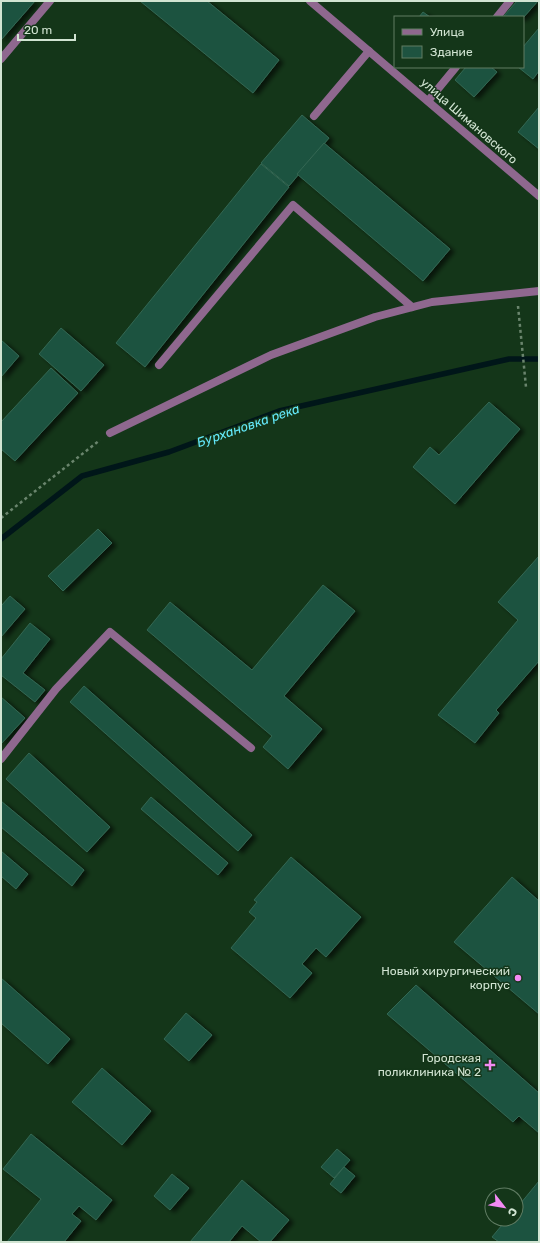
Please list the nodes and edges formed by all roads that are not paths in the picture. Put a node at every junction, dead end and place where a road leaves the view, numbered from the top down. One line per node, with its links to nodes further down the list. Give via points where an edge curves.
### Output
1 (50, 1): 6 (street)
2 (310, 1): 5 (street, улица Шимановского)
3 (510, 1): 4 (street)
4 (498, 16)
5 (369, 51): 8 (street, улица Шимановского); 9 (street)
6 (1, 59)
7 (455, 68): 8 (street)
8 (428, 101): 10 (street, улица Шимановского)
9 (314, 116)
10 (539, 196)
11 (539, 291): 12 (street, via 432,302)
12 (412, 307): 13 (street, via 293,205); 14 (street, via 375,317 271,355)
13 (159, 365)
14 (110, 432)
15 (252, 748): 16 (street, via 110,632 56,689)
16 (1, 759)

